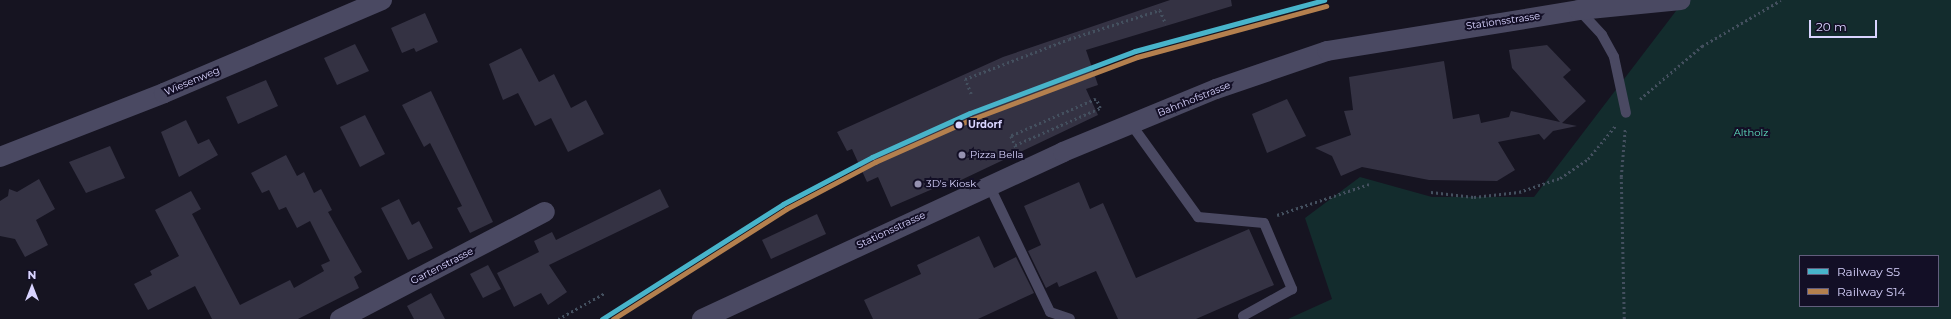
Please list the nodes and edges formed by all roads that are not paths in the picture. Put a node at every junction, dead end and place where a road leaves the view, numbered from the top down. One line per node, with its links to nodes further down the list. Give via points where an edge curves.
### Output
1 (382, 0): 8 (street, Wiesenweg, via 164,93)
2 (1681, 0): 3 (street, Stationsstrasse)
3 (1579, 10): 4 (street, Stationsstrasse); 5 (lane, via 1602,35 1614,57)
4 (1327, 51): 6 (street, Bahnhofstrasse)
5 (1626, 113)
6 (1131, 124): 7 (street, Bahnhofstrasse); 11 (lane, via 1198,217 1262,223 1292,289)
7 (1063, 152): 9 (street, Stationsstrasse)
8 (0, 157)
9 (989, 185): 13 (street, Stationsstrasse); 14 (lane, via 1050,312)
10 (545, 212): 12 (street, Gartenstrasse)
11 (1243, 316)
12 (340, 319)
13 (702, 319)
14 (1070, 319)

